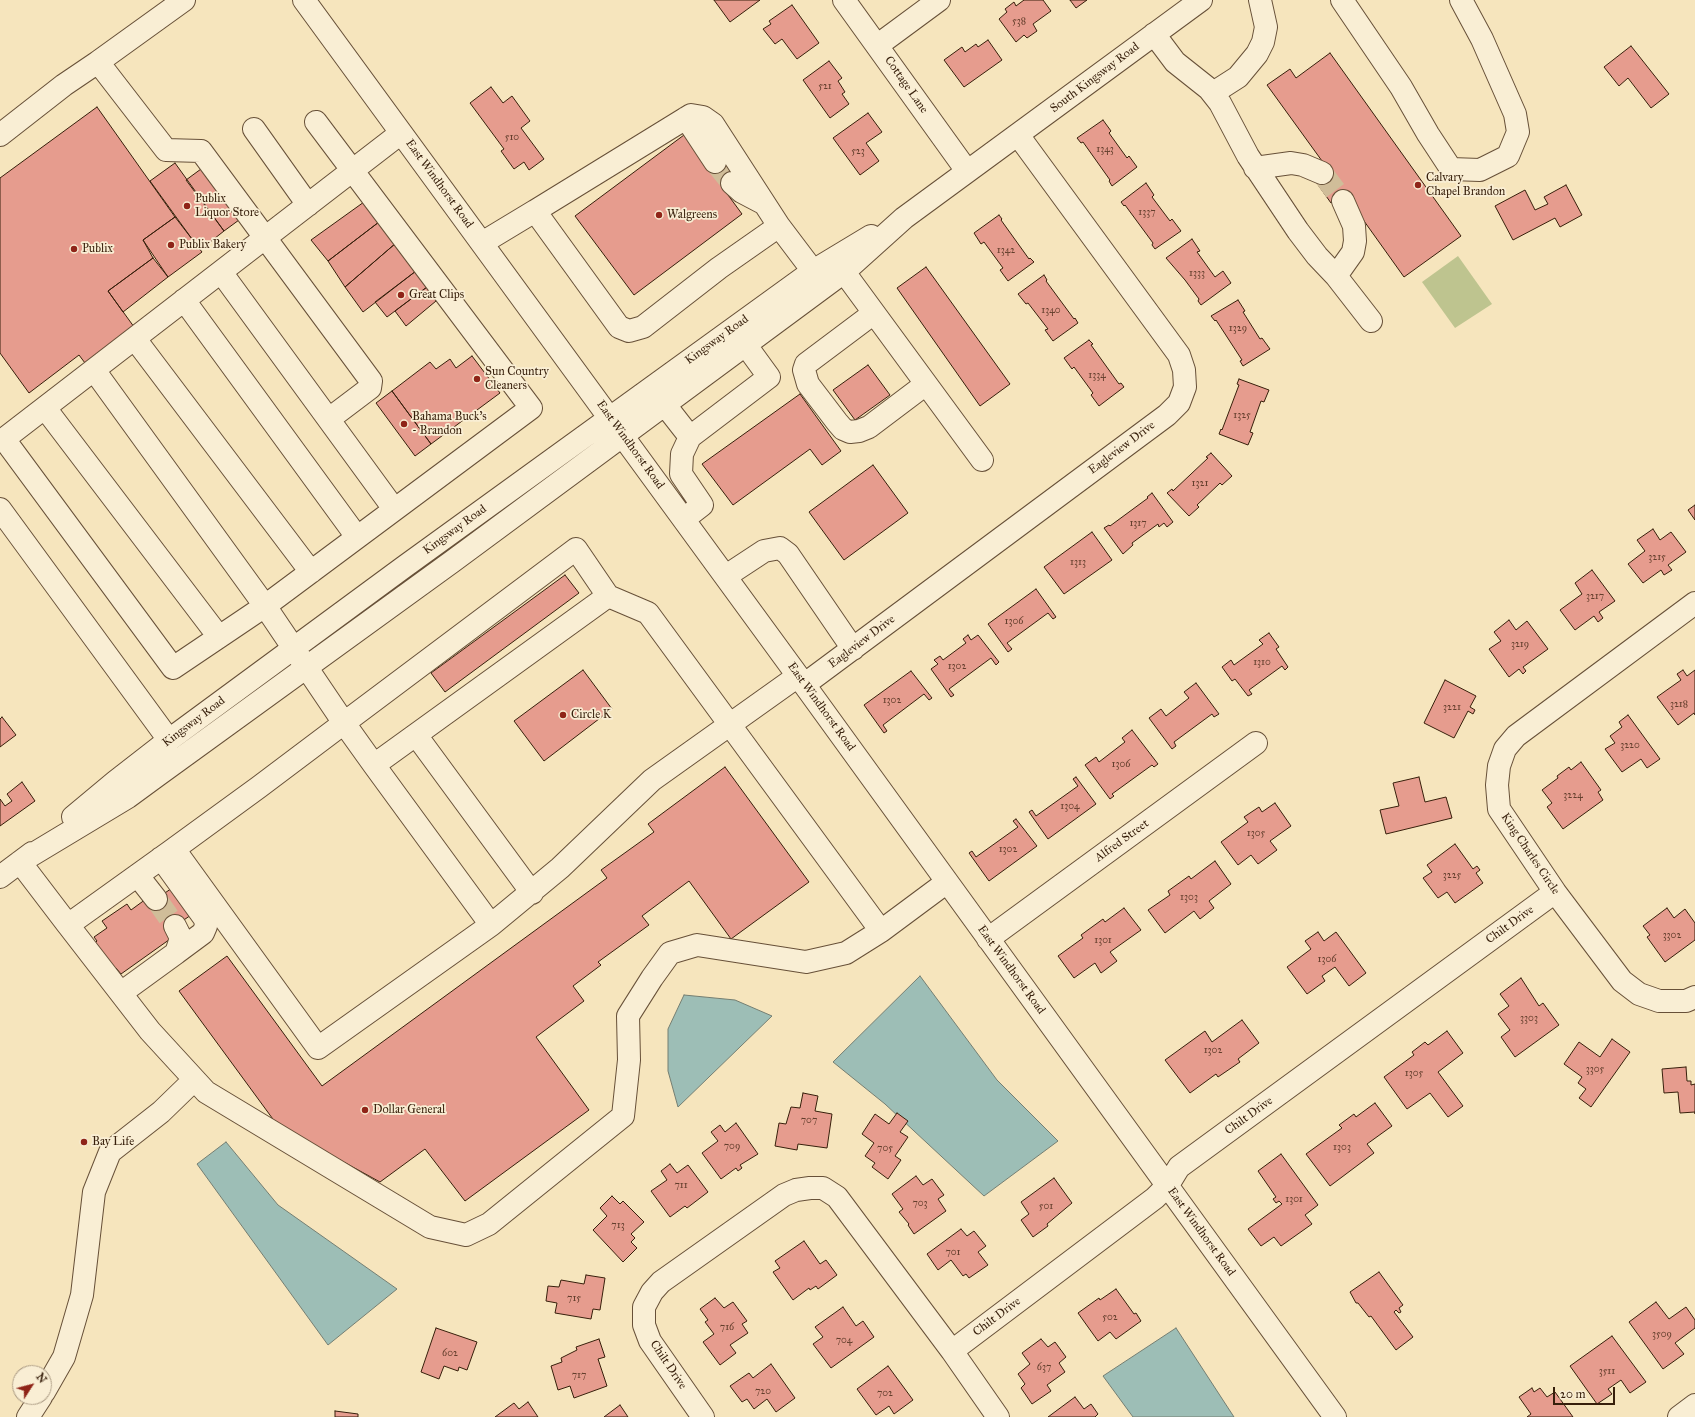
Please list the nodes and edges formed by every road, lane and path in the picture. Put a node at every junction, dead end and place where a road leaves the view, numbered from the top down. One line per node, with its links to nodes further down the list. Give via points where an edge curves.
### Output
1 (184, 0): 11 (street)
2 (304, 0): 16 (street, East Windhorst Road)
3 (844, 0): 10 (street, Cottage Lane)
4 (939, 0): 10 (street)
5 (1201, 0): 9 (street, South Kingsway Road)
6 (1260, 0): 12 (street, via 1266,26 1263,42 1257,54 1238,77)
7 (1342, 0): 8 (street, via 1402,87 1451,169 1480,170 1508,156 1518,132 1515,114 1485,45)
8 (1461, 0)
9 (1154, 34): 12 (street, via 1175,62); 18 (street, South Kingsway Road)
10 (878, 45): 23 (street, Cottage Lane)
11 (98, 62): 17 (street); 32 (street, via 166,150 201,151)
12 (1213, 93): 21 (street)
13 (686, 118): 20 (street); 28 (street, via 691,115 703,117 713,124); 29 (street)
14 (316, 122): 22 (street)
15 (254, 129): 27 (street)
16 (401, 133): 22 (street); 33 (street, East Windhorst Road)
17 (0, 135)
18 (1018, 135): 19 (street, South Kingsway Road); 63 (street, Eagleview Drive, via 1179,355 1184,370 1185,387 1179,403 1167,415)
19 (988, 156): 23 (street, Kingsway Road)
20 (715, 162)
21 (1255, 168): 24 (street, via 1291,163 1310,167); 37 (street, via 1298,231)
22 (352, 171): 27 (street); 53 (street, via 531,408)
23 (967, 171): 30 (street, Kingsway Road)
24 (1322, 173)
25 (732, 183): 28 (street, via 742,192)
26 (1342, 201): 37 (street, via 1354,226 1355,241 1353,252)
27 (308, 205): 32 (street)
28 (766, 205): 31 (street)
29 (535, 211): 31 (street, via 619,327 629,331 643,327 719,268); 33 (street)
30 (904, 218): 34 (street, Kingsway Road, via 833,257); 36 (street, Kingsway Road)
31 (779, 226): 34 (street)
32 (266, 237): 35 (street); 48 (street, via 371,381 370,388)
33 (482, 243): 47 (street, East Windhorst Road)
34 (813, 271): 47 (street, Kingsway Road)
35 (221, 272): 38 (street); 48 (street)
36 (844, 272): 39 (street); 42 (street, Kingsway Road)
37 (1336, 276): 40 (street)
38 (184, 300): 41 (street); 55 (street)
39 (874, 313): 44 (street); 44 (street, via 806,364 804,370 808,384 843,429 850,432 869,427)
40 (1371, 321)
41 (135, 338): 43 (street); 56 (street)
42 (745, 344): 45 (street, Kingsway Road); 50 (street, via 769,377)
43 (94, 370): 46 (street); 60 (street)
44 (926, 384): 51 (street)
45 (665, 405): 49 (street, Kingsway Road); 50 (street)
46 (45, 408): 61 (street); 61 (street, via 4,439 173,668)
47 (610, 417): 49 (street, East Windhorst Road); 62 (street, Kingsway Road)
48 (330, 419): 53 (street)
49 (624, 436): 54 (street, East Windhorst Road); 64 (street, Kingsway Road)
50 (690, 437): 54 (street, via 682,454 681,474 702,505)
51 (982, 460)
52 (0, 509): 69 (street)
53 (394, 509): 55 (street)
54 (684, 519): 57 (street, East Windhorst Road)
55 (357, 537): 56 (street)
56 (311, 572): 60 (street)
57 (726, 576): 63 (street, via 764,551 780,548 788,554); 65 (street, East Windhorst Road)
58 (608, 596): 66 (street, via 576,549); 67 (street, via 648,613); 68 (street)
59 (1695, 604): 77 (street, King Charles Circle, via 1516,736 1505,749 1499,766 1497,785 1499,809)
60 (265, 606): 61 (street); 62 (street)
61 (219, 637)
62 (293, 648): 64 (street); 69 (street, Kingsway Road)
63 (853, 649): 65 (street, Eagleview Drive)
64 (306, 667): 66 (street); 73 (street, Kingsway Road, via 134,792)
65 (802, 680): 67 (street, Eagleview Drive); 76 (street, East Windhorst Road)
66 (344, 723): 71 (street); 72 (street)
67 (731, 724): 78 (street, Eagleview Drive, via 652,780); 83 (street)
68 (416, 735): 71 (street); 78 (street)
69 (169, 740): 73 (street, Kingsway Road)
70 (1256, 743): 84 (street, Alfred Street)
71 (374, 765): 81 (street)
72 (168, 854): 74 (street); 81 (street, Eagleview Drive, via 318,1048); 85 (street, via 206,926 203,933)
73 (20, 862): 75 (street, Kingsway Road); 80 (street)
74 (138, 876): 79 (street); 80 (street)
75 (0, 877)
76 (947, 882): 83 (street); 84 (street, East Windhorst Road)
77 (1555, 892): 87 (street, King Charles Circle, via 1622,981 1639,994 1659,1001 1686,1001); 89 (street, Chilt Drive, via 1179,1167)
78 (532, 893): 81 (street, Eagleview Drive)
79 (156, 899)
80 (68, 925): 86 (street)
81 (491, 925)
82 (176, 926): 85 (street, via 181,938)
83 (881, 930): 88 (street, via 846,953 806,962 697,945 670,953 628,1016 629,1060 623,1116 489,1224 466,1235 430,1227 206,1092)
84 (988, 939): 89 (street, East Windhorst Road)
85 (176, 953): 86 (street)
86 (120, 993): 88 (street)
87 (1695, 997)
88 (194, 1080): 91 (street, via 161,1112 110,1152 94,1192 82,1295 64,1357)
89 (1168, 1186): 90 (street, Chilt Drive); 97 (street, East Windhorst Road)
90 (952, 1351): 95 (street, Chilt Drive, via 837,1197 823,1188 796,1190 784,1195 661,1282 652,1292 644,1308 644,1325 650,1341); 96 (street, Chilt Drive)
91 (52, 1378)
92 (36, 1405): 94 (street)
93 (1695, 1405): 98 (street)
94 (28, 1417)
95 (703, 1417)
96 (998, 1417)
97 (1335, 1417)
98 (1679, 1417)

